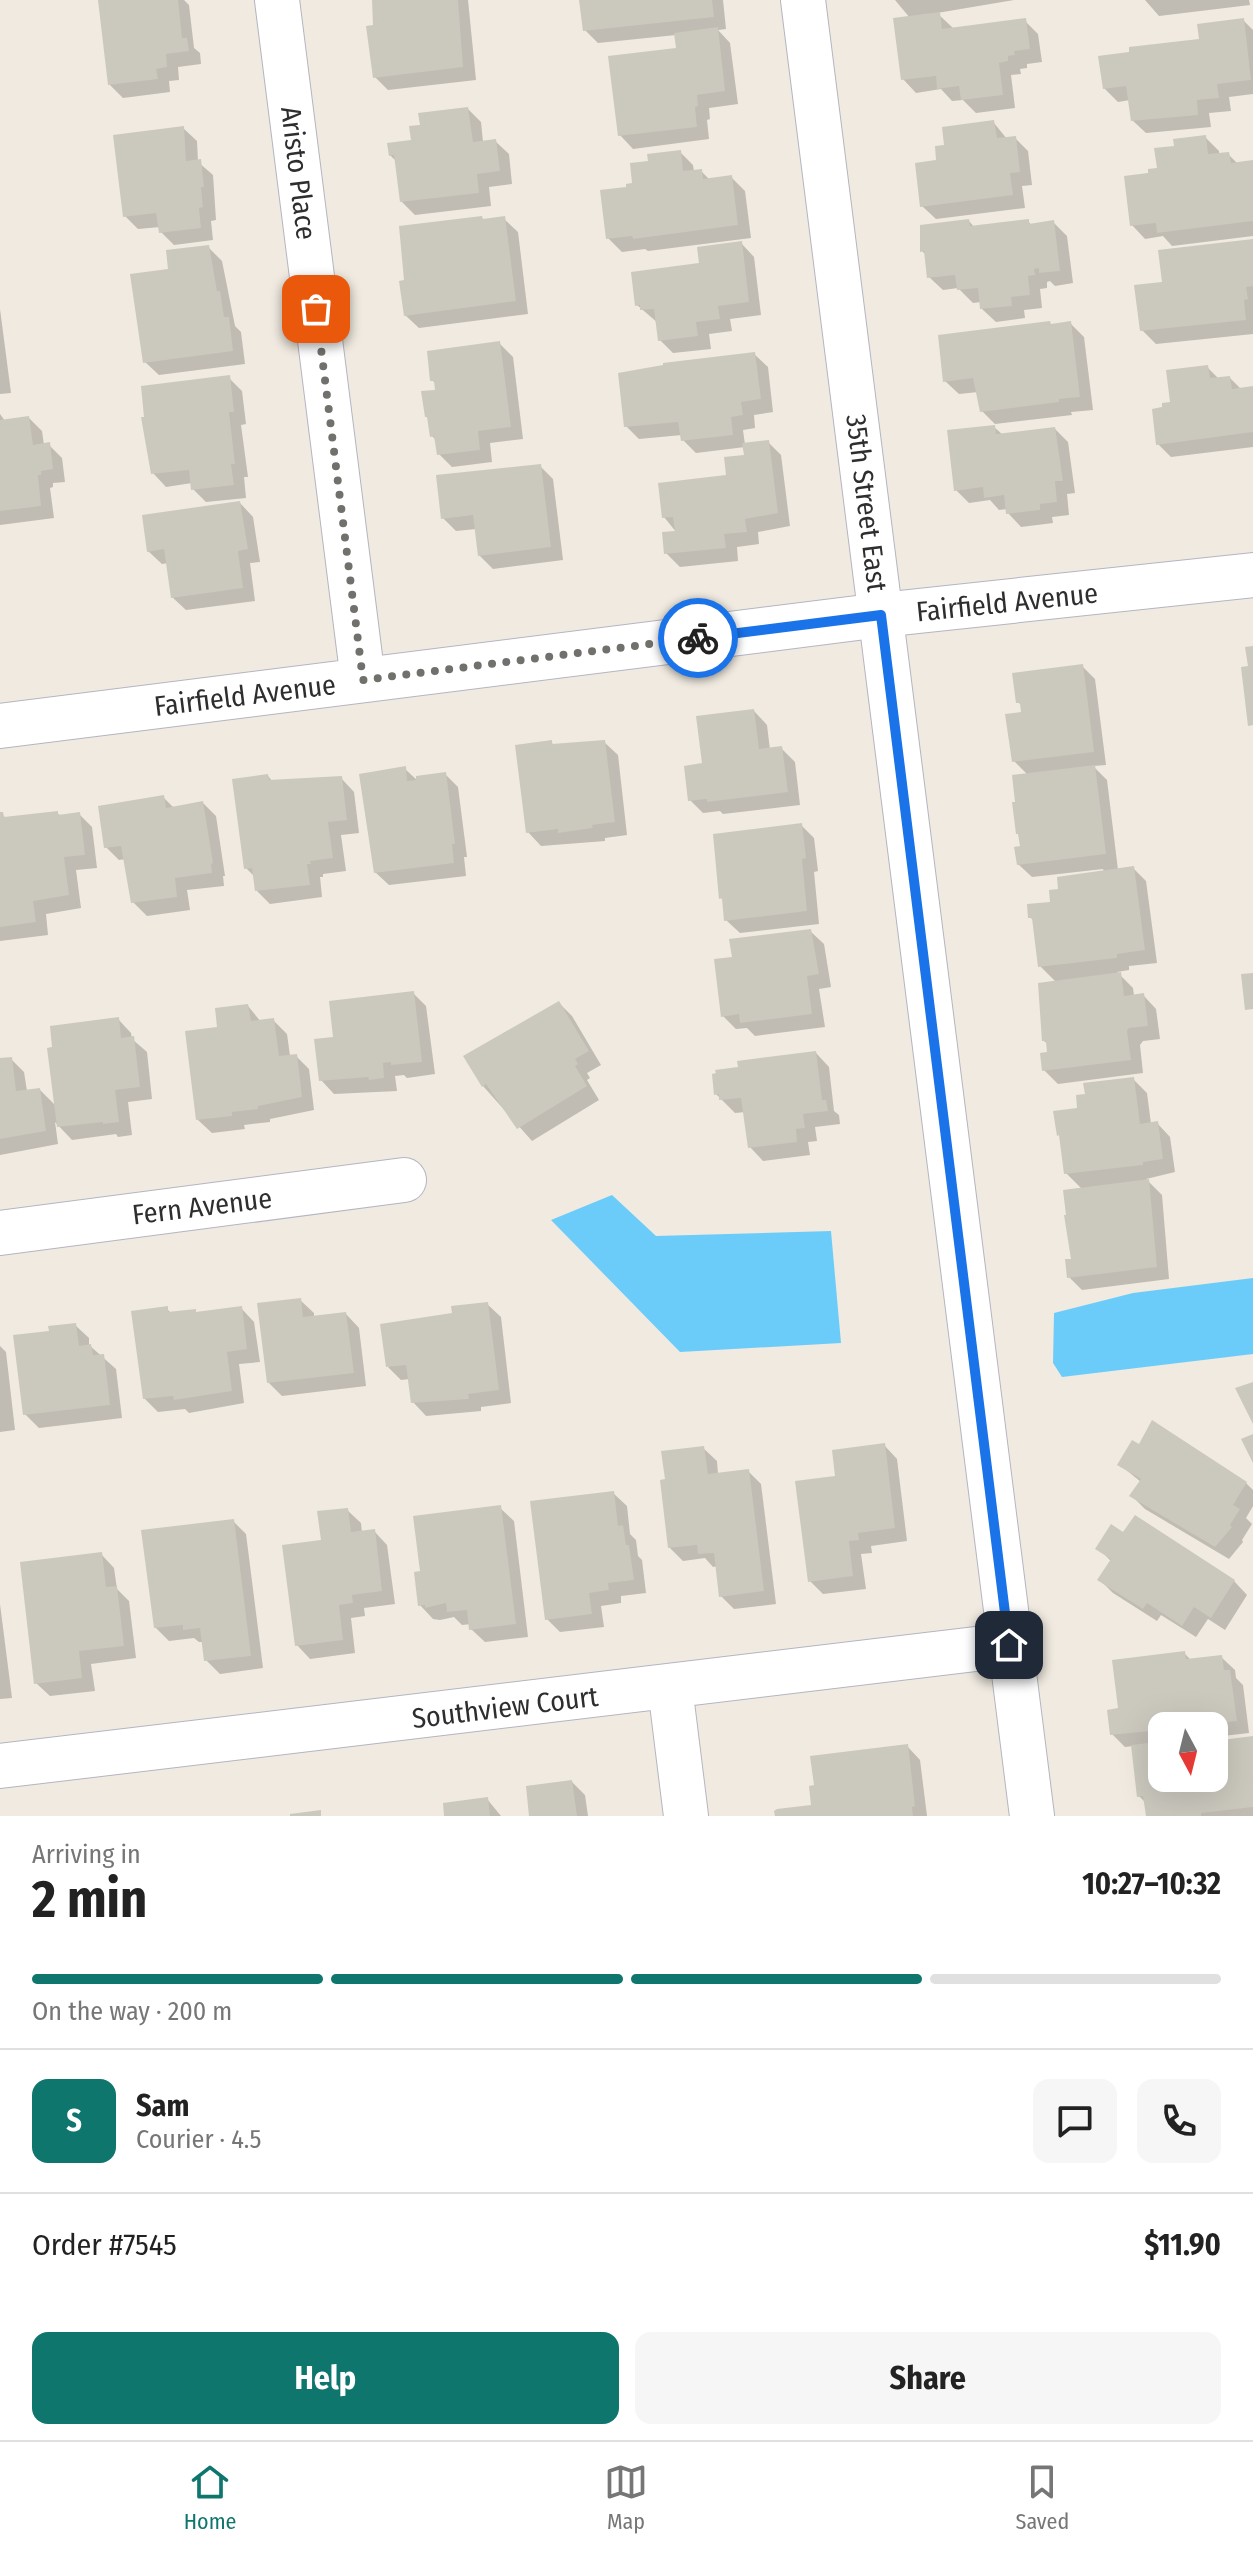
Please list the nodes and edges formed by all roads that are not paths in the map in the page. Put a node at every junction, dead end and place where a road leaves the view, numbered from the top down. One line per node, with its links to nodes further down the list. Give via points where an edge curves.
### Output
1 (277, 0): 5 (street, Aristo Place)
2 (803, 0): 4 (street, 35th Street East)
3 (1253, 575): 4 (street, Fairfield Avenue)
4 (881, 615): 5 (street, Fairfield Avenue); 9 (street, 35th Street East)
5 (363, 680): 6 (street, Fairfield Avenue)
6 (0, 726)
7 (404, 1180): 8 (street, Fern Avenue)
8 (0, 1233)
9 (1009, 1645): 10 (street, Southview Court); 13 (street, 35th Street East)
10 (670, 1687): 11 (street, Southview Court); 12 (street)
11 (0, 1766)
12 (686, 1816)
13 (1032, 1816)

